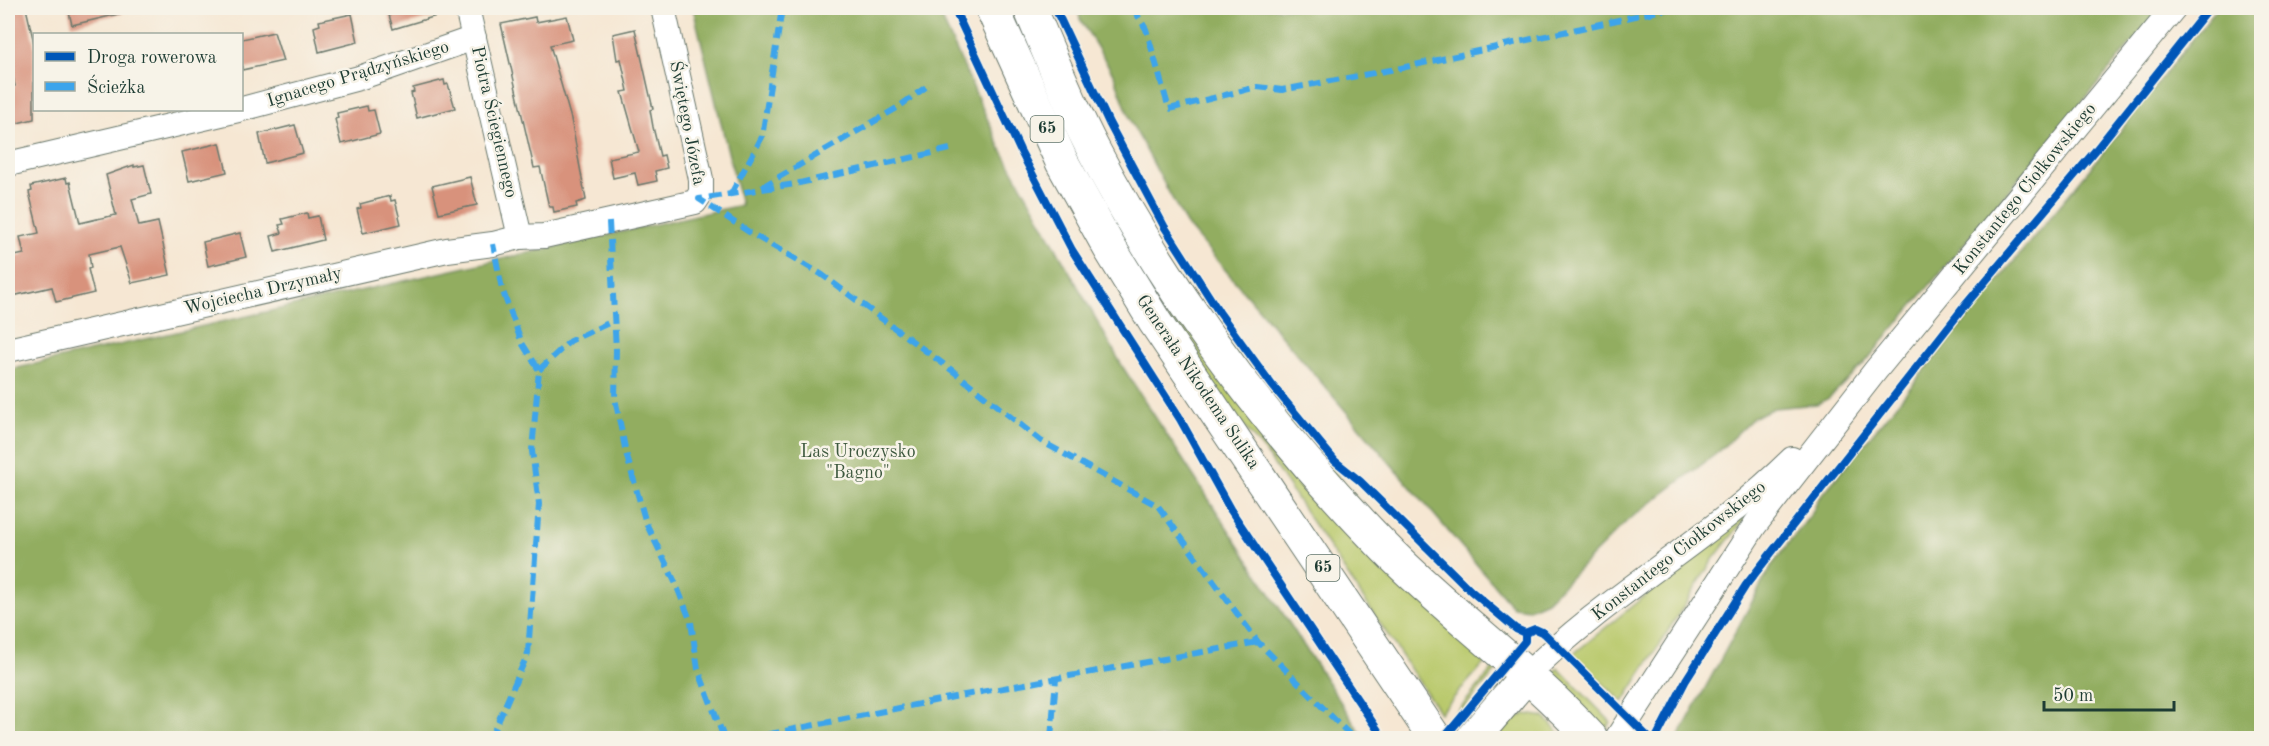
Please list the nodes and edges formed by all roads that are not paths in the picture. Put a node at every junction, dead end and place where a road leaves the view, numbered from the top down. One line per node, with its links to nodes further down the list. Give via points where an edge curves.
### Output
1 (467, 8): 6 (street, Piotra Ściegiennego)
2 (663, 8): 10 (street, Świętego Józefa, via 701,179 699,199 688,205 544,236)
3 (992, 8): 14 (highway, Generała Nikodema Sulika / 65, via 1062,162 1108,247)
4 (1030, 8): 13 (highway, Generała Nikodema Sulika / 65, via 1069,99 1113,185 1175,288 1220,352 1266,413 1386,549)
5 (2174, 8): 12 (street, Konstantego Ciołkowskiego)
6 (474, 38): 7 (street, Ignacego Prądzyńskiego, via 358,78); 10 (street, Piotra Ściegiennego)
7 (243, 108)
8 (232, 111): 9 (street, Ignacego Prądzyńskiego)
9 (8, 164)
10 (520, 237): 11 (street, Wojciecha Drzymały, via 309,279)
11 (8, 350)
12 (1876, 370): 13 (street, Konstantego Ciołkowskiego, via 1767,483 1716,526 1607,605); 17 (street, Konstantego Ciołkowskiego, via 1755,525)
13 (1527, 675): 15 (highway); 16 (highway, 65)
14 (1435, 738)
15 (1473, 738)
16 (1592, 738)
17 (1617, 738)

